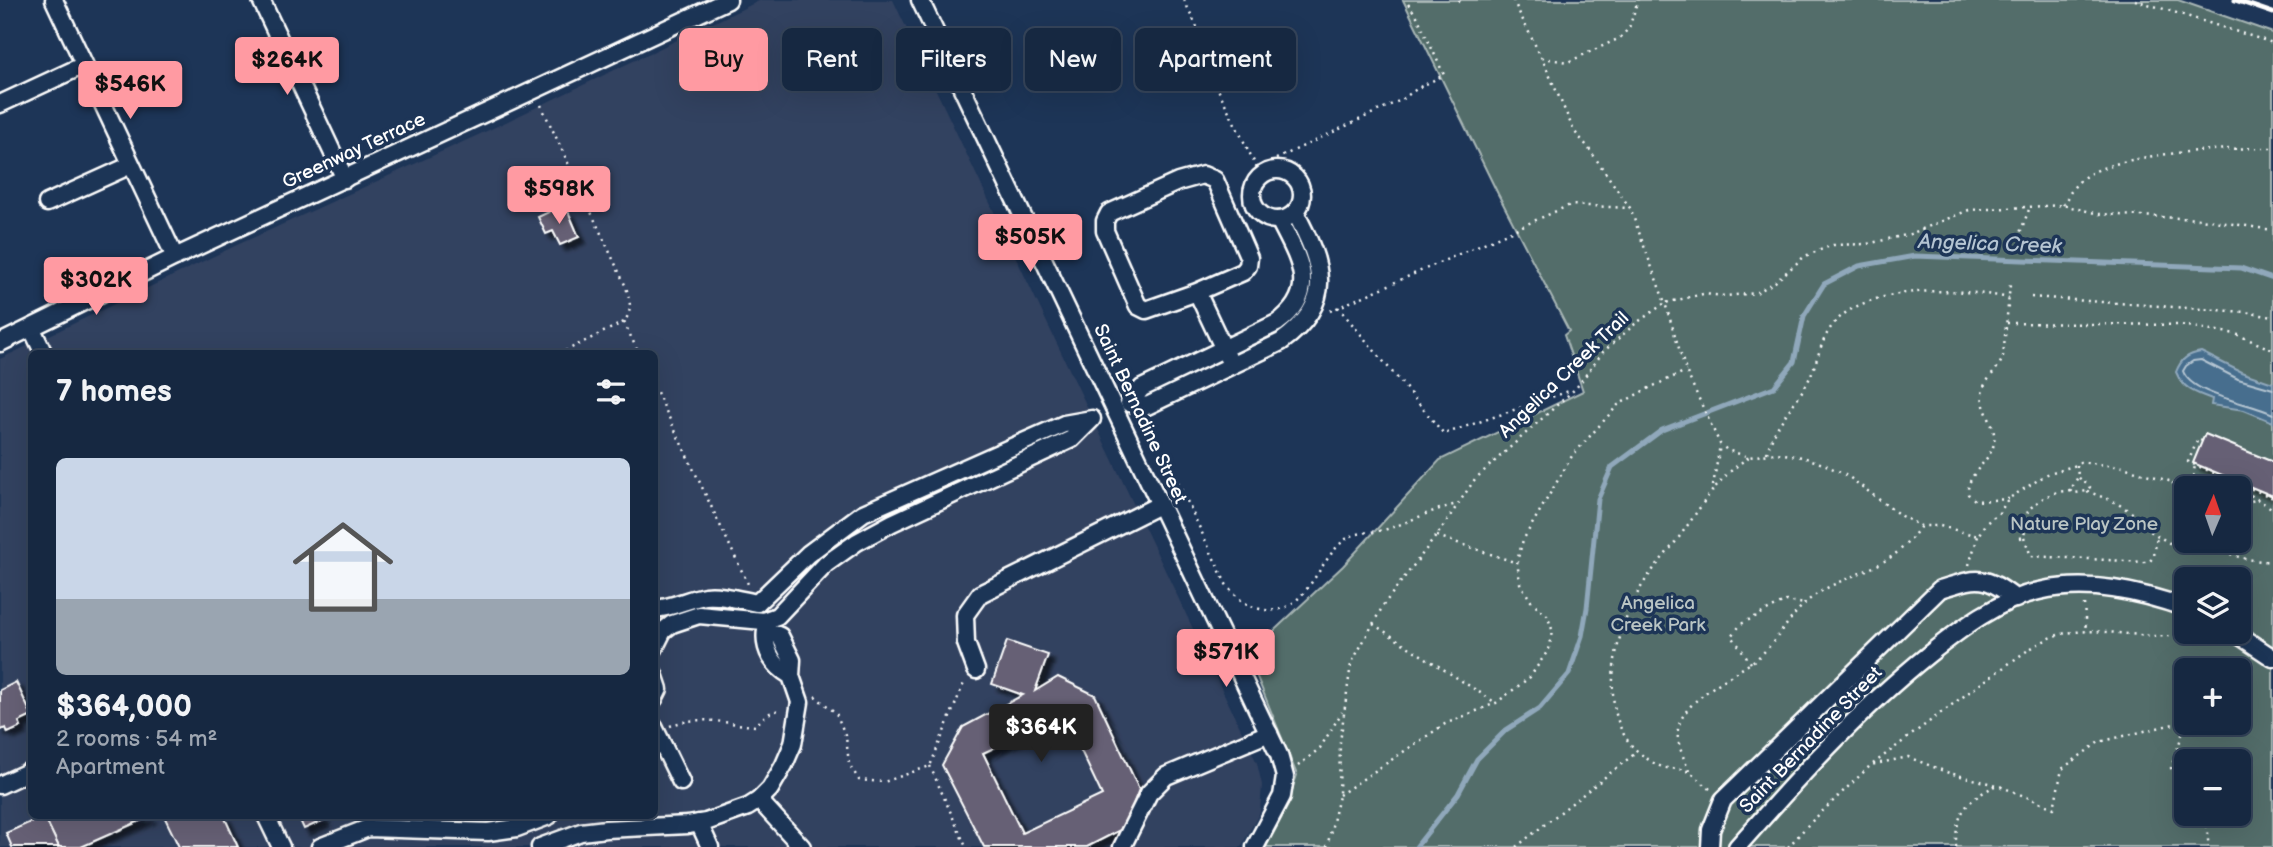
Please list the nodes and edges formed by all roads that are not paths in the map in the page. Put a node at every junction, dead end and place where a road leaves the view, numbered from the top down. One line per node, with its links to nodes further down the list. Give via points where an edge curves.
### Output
1 (54, 0): 6 (street)
2 (261, 0): 9 (street)
3 (728, 0): 5 (street, Greenway Terrace)
4 (920, 0): 23 (street, Saint Bernadine Street)
5 (696, 7): 9 (street, Greenway Terrace, via 535,90)
6 (84, 65): 7 (street); 8 (street)
7 (0, 104)
8 (131, 165): 10 (street); 15 (street)
9 (345, 179): 15 (street, Greenway Terrace)
10 (47, 203)
11 (1255, 206): 12 (street, via 1253,191 1259,172 1284,171 1300,185 1302,199); 13 (street); 14 (street, via 1267,218)
12 (1295, 212): 14 (street); 17 (street, via 1319,265 1319,285)
13 (1231, 217): 16 (street, via 1249,258 1248,266); 16 (street, via 1215,180 1203,175 1178,181 1109,213 1105,220 1105,231 1138,306 1146,310)
14 (1279, 220): 17 (street, via 1302,272)
15 (175, 257): 18 (street, Greenway Terrace)
16 (1197, 292): 20 (street)
17 (1304, 311): 20 (street); 22 (street, via 1281,342)
18 (32, 328): 19 (street, Greenway Terrace); 21 (street)
19 (0, 343)
20 (1224, 349): 22 (street); 23 (street, via 1142,388)
21 (42, 350)
22 (1232, 366): 23 (street, via 1147,406)
23 (1122, 406): 24 (street); 25 (street, Saint Bernadine Street, via 1126,433)
24 (1092, 419): 27 (street, via 1064,424 863,513 808,554); 31 (street, via 1072,439 857,542 826,564)
25 (1160, 505): 35 (street, via 980,594 965,615 966,643); 37 (street, Saint Bernadine Street)
26 (2016, 598): 28 (street, Saint Bernadine Street, via 2082,586 2141,593); 53 (street, via 1995,582 1973,579 1940,589 1723,800 1711,830); 54 (street, Saint Bernadine Street, via 1984,614 1899,678)
27 (757, 603): 29 (street, via 708,596); 31 (street)
28 (2174, 604)
29 (660, 608): 30 (street)
30 (672, 624): 31 (street, via 699,615); 32 (street)
31 (765, 626): 41 (street, via 780,636 792,660 791,676 800,702 793,744 770,789)
32 (658, 641)
33 (2251, 642): 34 (street)
34 (2271, 654)
35 (976, 670)
36 (658, 733): 39 (street)
37 (1269, 733): 51 (street, via 1166,776 1149,793); 52 (street, Saint Bernadine Street, via 1285,777 1282,796)
38 (28, 772): 40 (street)
39 (681, 782)
40 (0, 785)
41 (759, 800): 45 (street); 50 (street)
42 (267, 819): 46 (street)
43 (541, 819): 44 (street, via 488,832)
44 (391, 821): 47 (street)
45 (699, 823): 48 (street, via 581,832); 49 (street)
46 (281, 847)
47 (320, 847)
48 (540, 847)
49 (710, 847)
50 (802, 847)
51 (1122, 847)
52 (1255, 847)
53 (1710, 847)
54 (1737, 847)

